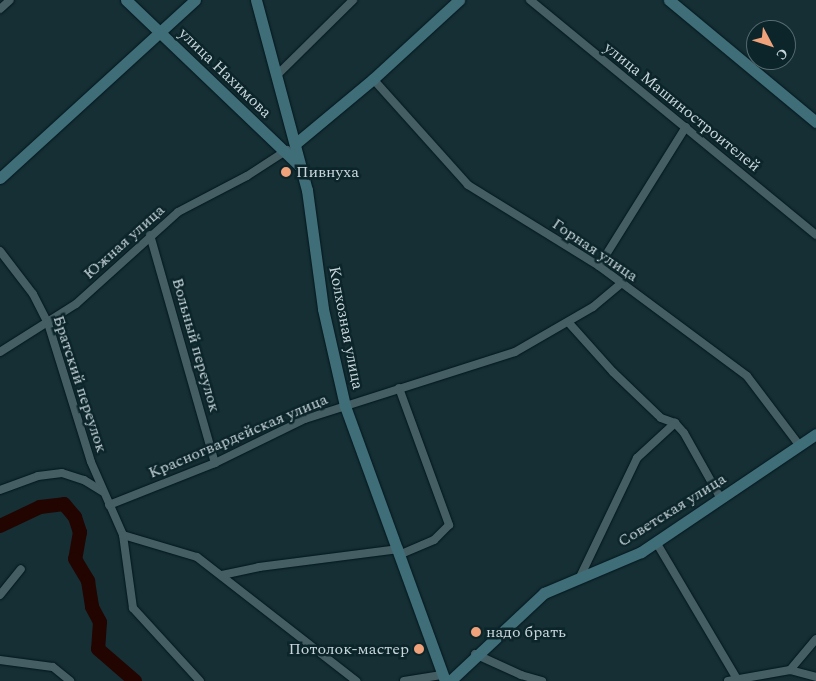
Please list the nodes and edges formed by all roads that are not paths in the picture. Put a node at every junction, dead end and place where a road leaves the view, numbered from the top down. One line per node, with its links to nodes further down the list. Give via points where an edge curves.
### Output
1 (10, 0): 9 (street)
2 (126, 0): 10 (street, улица Нахимова)
3 (195, 0): 10 (street)
4 (256, 0): 11 (street, Колхозная улица)
5 (353, 0): 11 (street)
6 (459, 0): 12 (street)
7 (530, 0): 14 (street, улица Машиностроителей)
8 (669, 0): 13 (street)
9 (0, 9)
10 (159, 33): 16 (street, улица Нахимова); 18 (street)
11 (277, 75): 15 (street, Колхозная улица)
12 (373, 79): 15 (street); 22 (street, Горная улица, via 468,185)
13 (816, 122)
14 (686, 127): 19 (street, улица Машиностроителей); 22 (street)
15 (295, 144): 16 (street, Южная улица); 17 (street, Колхозная улица)
16 (285, 152): 17 (street, улица Нахимова); 20 (street, Южная улица, via 178,212)
17 (302, 169): 28 (street, Колхозная улица, via 326,328)
18 (0, 178)
19 (816, 235)
20 (150, 236): 25 (street, Южная улица, via 76,304); 32 (street, Вольный переулок)
21 (0, 251): 25 (street, Братский переулок, via 32,294)
22 (599, 266): 23 (street, Горная улица)
23 (622, 283): 24 (street, Красногвардейская улица); 31 (street, Горная улица, via 747,376)
24 (570, 322): 27 (street, Красногвардейская улица, via 515,352); 29 (street, via 612,372 654,412)
25 (48, 323): 26 (street, Южная улица); 34 (street, Братский переулок)
26 (0, 352)
27 (399, 388): 28 (street, Красногвардейская улица); 39 (street, via 449,525 434,540)
28 (345, 406): 32 (street, Красногвардейская улица, via 305,419); 39 (street, Колхозная улица)
29 (675, 423): 35 (street); 42 (street, via 637,458)
30 (816, 434): 31 (street, Советская улица)
31 (800, 446): 35 (street, Советская улица)
32 (215, 463): 36 (street, Красногвардейская улица)
33 (0, 490): 34 (street, via 38,476 62,473 84,480)
34 (103, 492): 36 (street, Братский переулок)
35 (721, 499): 38 (street, Советская улица)
36 (109, 505): 37 (street, Братский переулок)
37 (123, 535): 41 (street, via 182,552); 52 (street, Братский переулок, via 133,608)
38 (656, 542): 42 (street, Советская улица, via 641,552); 50 (street)
39 (400, 552): 41 (street, via 268,565); 49 (street, Колхозная улица)
40 (20, 569): 43 (street)
41 (222, 575): 53 (street)
42 (580, 577): 45 (street, Советская улица, via 544,593)
43 (0, 595)
44 (816, 639): 47 (street)
45 (475, 654): 49 (street, Советская улица); 55 (street, via 521,676)
46 (0, 660): 51 (street, via 53,667)
47 (790, 670): 48 (street); 50 (street)
48 (816, 678)
49 (446, 679): 54 (street)
50 (737, 679): 56 (street)
51 (70, 681)
52 (200, 681)
53 (356, 681)
54 (404, 681)
55 (542, 681)
56 (728, 681)

